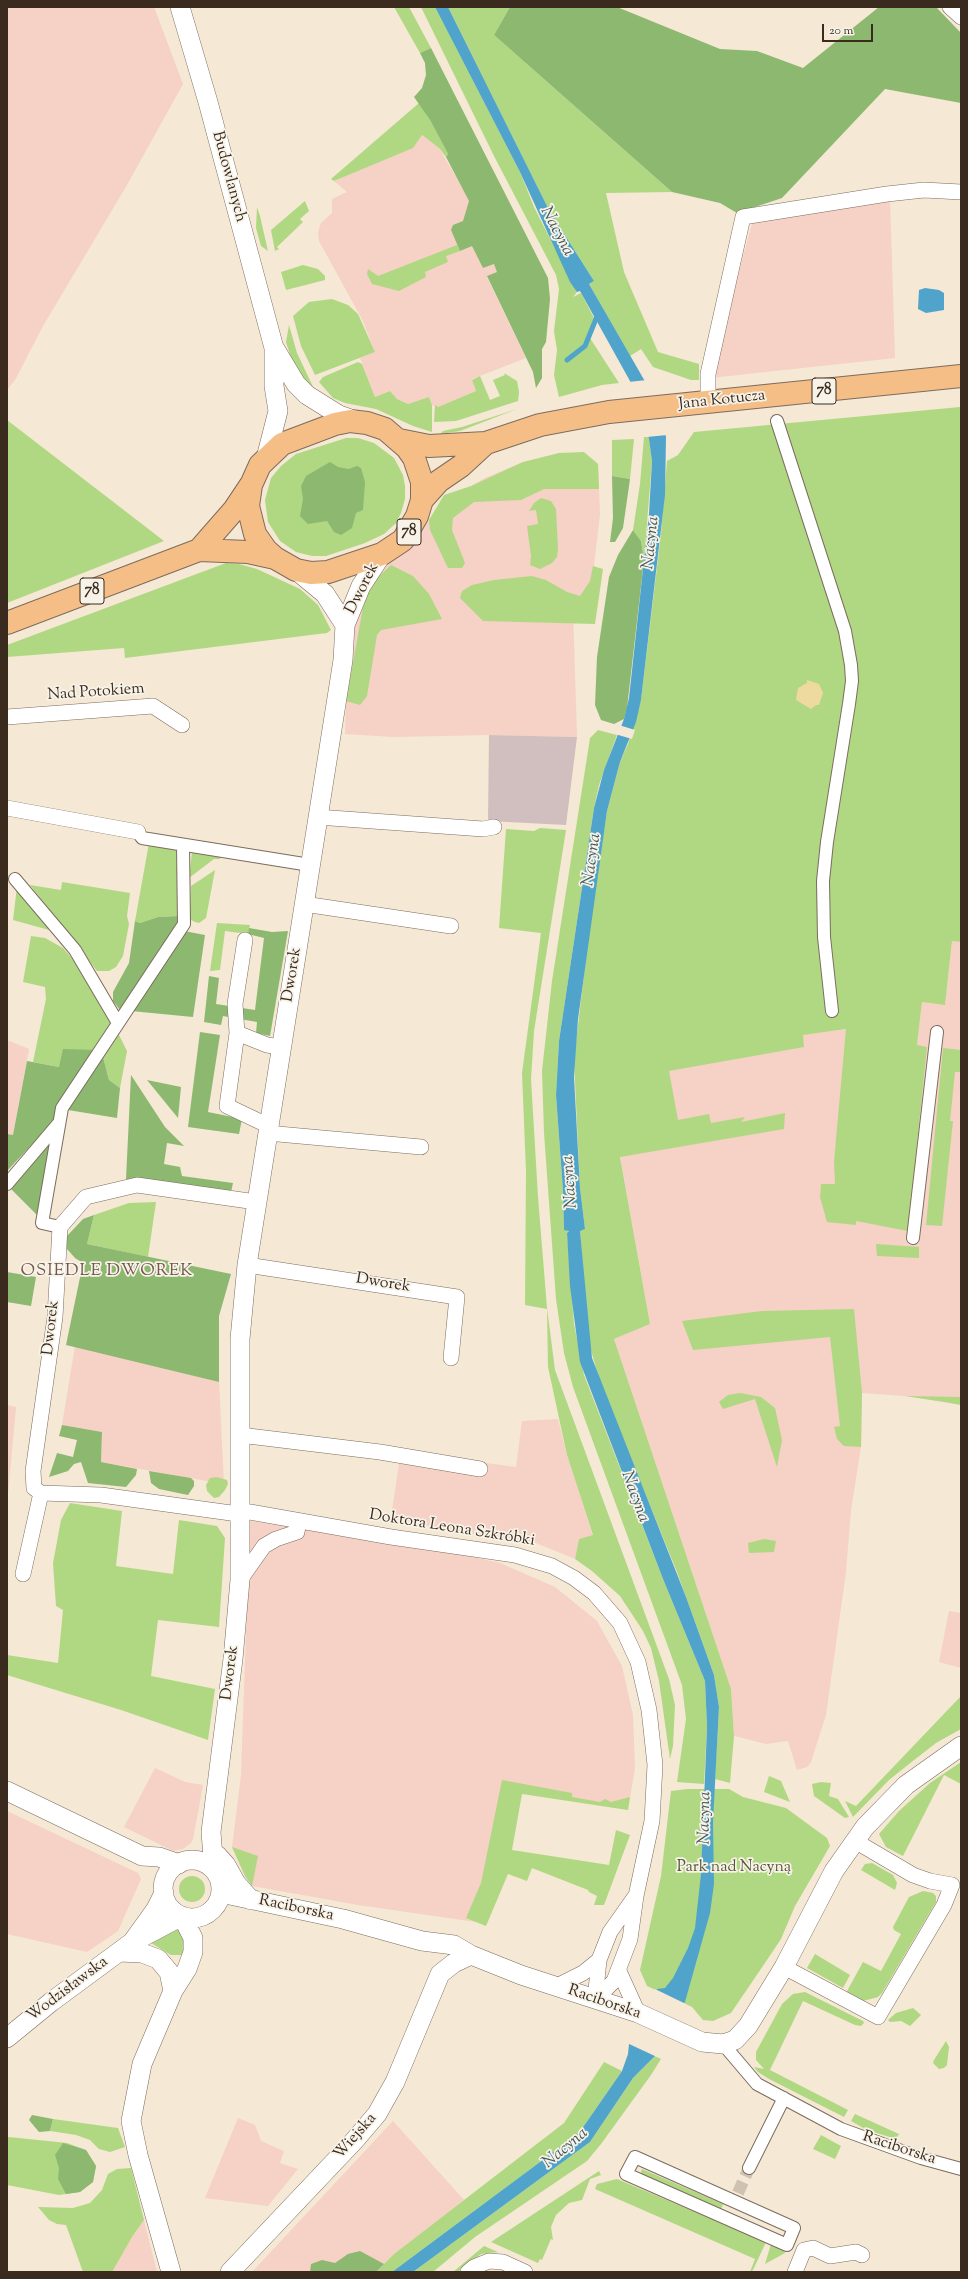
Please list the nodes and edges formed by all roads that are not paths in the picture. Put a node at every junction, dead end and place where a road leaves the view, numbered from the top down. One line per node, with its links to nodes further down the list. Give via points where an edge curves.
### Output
1 (180, 7): 5 (street, Budowlanych)
2 (950, 7): 3 (street)
3 (961, 17)
4 (961, 192): 7 (street, via 924,190 887,194 743,217 708,374)
5 (274, 348): 9 (street, Budowlanych, via 296,384 307,395 335,413); 12 (street, Budowlanych, via 274,386 278,411)
6 (961, 376): 7 (main road, Jana Kotucza / 78)
7 (708, 402): 11 (main road, Jana Kotucza / 78, via 609,412 540,425)
8 (777, 421): 33 (street, via 845,630 851,665 852,681 823,881 824,937)
9 (360, 422): 10 (main road, 78, via 385,429); 12 (main road, 78, via 338,423 297,437 282,444)
10 (399, 440): 11 (main road, Jana Kotucza / 78, via 429,446); 14 (main road, 78, via 407,448 418,469 422,482)
11 (486, 443): 14 (main road, Jana Kotucza / 78, via 461,466 439,481)
12 (266, 458): 13 (main road, 78)
13 (251, 485): 15 (main road, 78, via 234,510); 17 (main road, 78, via 248,496 249,517 260,542)
14 (422, 500): 16 (main road, 78, via 414,525 406,536)
15 (199, 550): 17 (main road, 78, via 248,552); 19 (main road, 78)
16 (382, 554): 18 (main road, 78, via 328,572); 20 (street, Dworek, via 365,580)
17 (275, 558): 18 (main road, 78)
18 (296, 570): 20 (street, Dworek, via 325,594)
19 (7, 623)
20 (346, 625): 24 (street, Dworek, via 343,660)
21 (7, 718): 22 (street, Nad Potokiem, via 153,706)
22 (182, 725)
23 (7, 808): 26 (street)
24 (317, 817): 25 (street); 28 (street, Dworek)
25 (494, 828)
26 (138, 832): 27 (street, via 142,838)
27 (183, 845): 28 (street); 34 (street, via 184,924)
28 (310, 865): 30 (street, Dworek)
29 (15, 880): 34 (street, via 75,950)
30 (304, 904): 31 (street); 37 (street, Dworek)
31 (451, 926)
32 (245, 940): 36 (street, via 235,1004)
33 (832, 1011)
34 (118, 1023): 38 (street, via 62,1108)
35 (938, 1032): 44 (street)
36 (237, 1033): 37 (street, via 267,1045); 39 (street, via 227,1106)
37 (281, 1047): 39 (street, Dworek)
38 (60, 1122): 41 (street); 43 (street, via 42,1223)
39 (268, 1130): 40 (street); 42 (street, Dworek)
40 (421, 1147)
41 (7, 1184)
42 (256, 1202): 43 (street, via 137,1185 86,1198); 45 (street, Dworek)
43 (60, 1227): 49 (street, Dworek, via 55,1317 32,1482 34,1488)
44 (913, 1238)
45 (247, 1265): 46 (street, Dworek, via 457,1297); 47 (street, Dworek, via 240,1339)
46 (451, 1358)
47 (240, 1435): 48 (street, via 380,1452); 50 (street, Dworek)
48 (480, 1469)
49 (42, 1493): 50 (street, via 101,1495 231,1513); 52 (street)
50 (241, 1512): 51 (street, Doktora Leona Szkróbki, via 250,1512); 53 (street, Dworek)
51 (298, 1526): 53 (street, via 264,1546); 65 (street, Doktora Leona Szkróbki, via 526,1557 552,1566 574,1578 602,1601 620,1623 633,1647 643,1678 651,1729 655,1765 654,1804)
52 (23, 1574)
53 (240, 1580): 56 (street, Dworek, via 233,1659)
54 (961, 1746): 57 (street, via 906,1785 873,1818)
55 (7, 1791): 59 (street)
56 (211, 1832): 58 (street, Dworek); 60 (street, Dworek)
57 (855, 1841): 62 (street, via 913,1875); 72 (street, via 834,1871)
58 (214, 1851): 61 (street, Dworek); 66 (street)
59 (142, 1856): 60 (street); 63 (street)
60 (185, 1862): 61 (street, via 203,1862); 63 (street, via 169,1872)
61 (214, 1870): 64 (street, via 220,1881)
62 (957, 1888): 72 (street, via 878,2016)
63 (164, 1889): 67 (street, via 170,1907); 69 (street, Wodzisławska, via 156,1909)
64 (221, 1890): 66 (street, Raciborska); 67 (street, via 218,1903 208,1913 195,1918)
65 (636, 1896): 71 (street, Doktora Leona Szkróbki, via 610,1932); 73 (street, Doktora Leona Szkróbki, via 630,1939)
66 (251, 1900): 68 (street, Raciborska, via 343,1919)
67 (182, 1916): 69 (street, Wodzisławska); 76 (street, via 193,1938 194,1948 186,1969)
68 (422, 1941): 70 (street, Raciborska, via 454,1945); 74 (street, via 434,1957)
69 (125, 1947): 76 (street, via 158,1958 169,1972); 79 (street, Wodzisławska)
70 (471, 1955): 74 (street, via 454,1963); 75 (street, Raciborska)
71 (599, 1960): 75 (street, Doktora Leona Szkróbki, via 583,1973); 77 (street, Doktora Leona Szkróbki)
72 (784, 1967): 80 (street, via 744,2031 735,2040)
73 (619, 1971): 77 (street, Doktora Leona Szkróbki, via 612,1985); 78 (street)
74 (440, 1974): 88 (street, Wiejska, via 395,2082 377,2114)
75 (555, 1987): 77 (street, Raciborska)
76 (173, 1991): 87 (street, via 142,2064 131,2121)
77 (594, 2000): 78 (street, Raciborska)
78 (638, 2013): 80 (street, Raciborska, via 702,2042)
79 (7, 2038)
80 (723, 2044): 81 (street, Raciborska, via 757,2084)
81 (784, 2098): 82 (street); 83 (street, Raciborska, via 850,2133)
82 (749, 2168)
83 (961, 2169)
84 (736, 2197): 85 (street); 85 (street, via 794,2228 787,2244); 85 (street, via 635,2157 626,2174)
85 (727, 2219)
86 (862, 2255): 91 (street, via 856,2252 830,2256 812,2248 804,2250)
87 (171, 2272)
88 (230, 2272)
89 (468, 2272): 90 (street, via 489,2261 502,2262)
90 (525, 2272)
91 (795, 2272)

